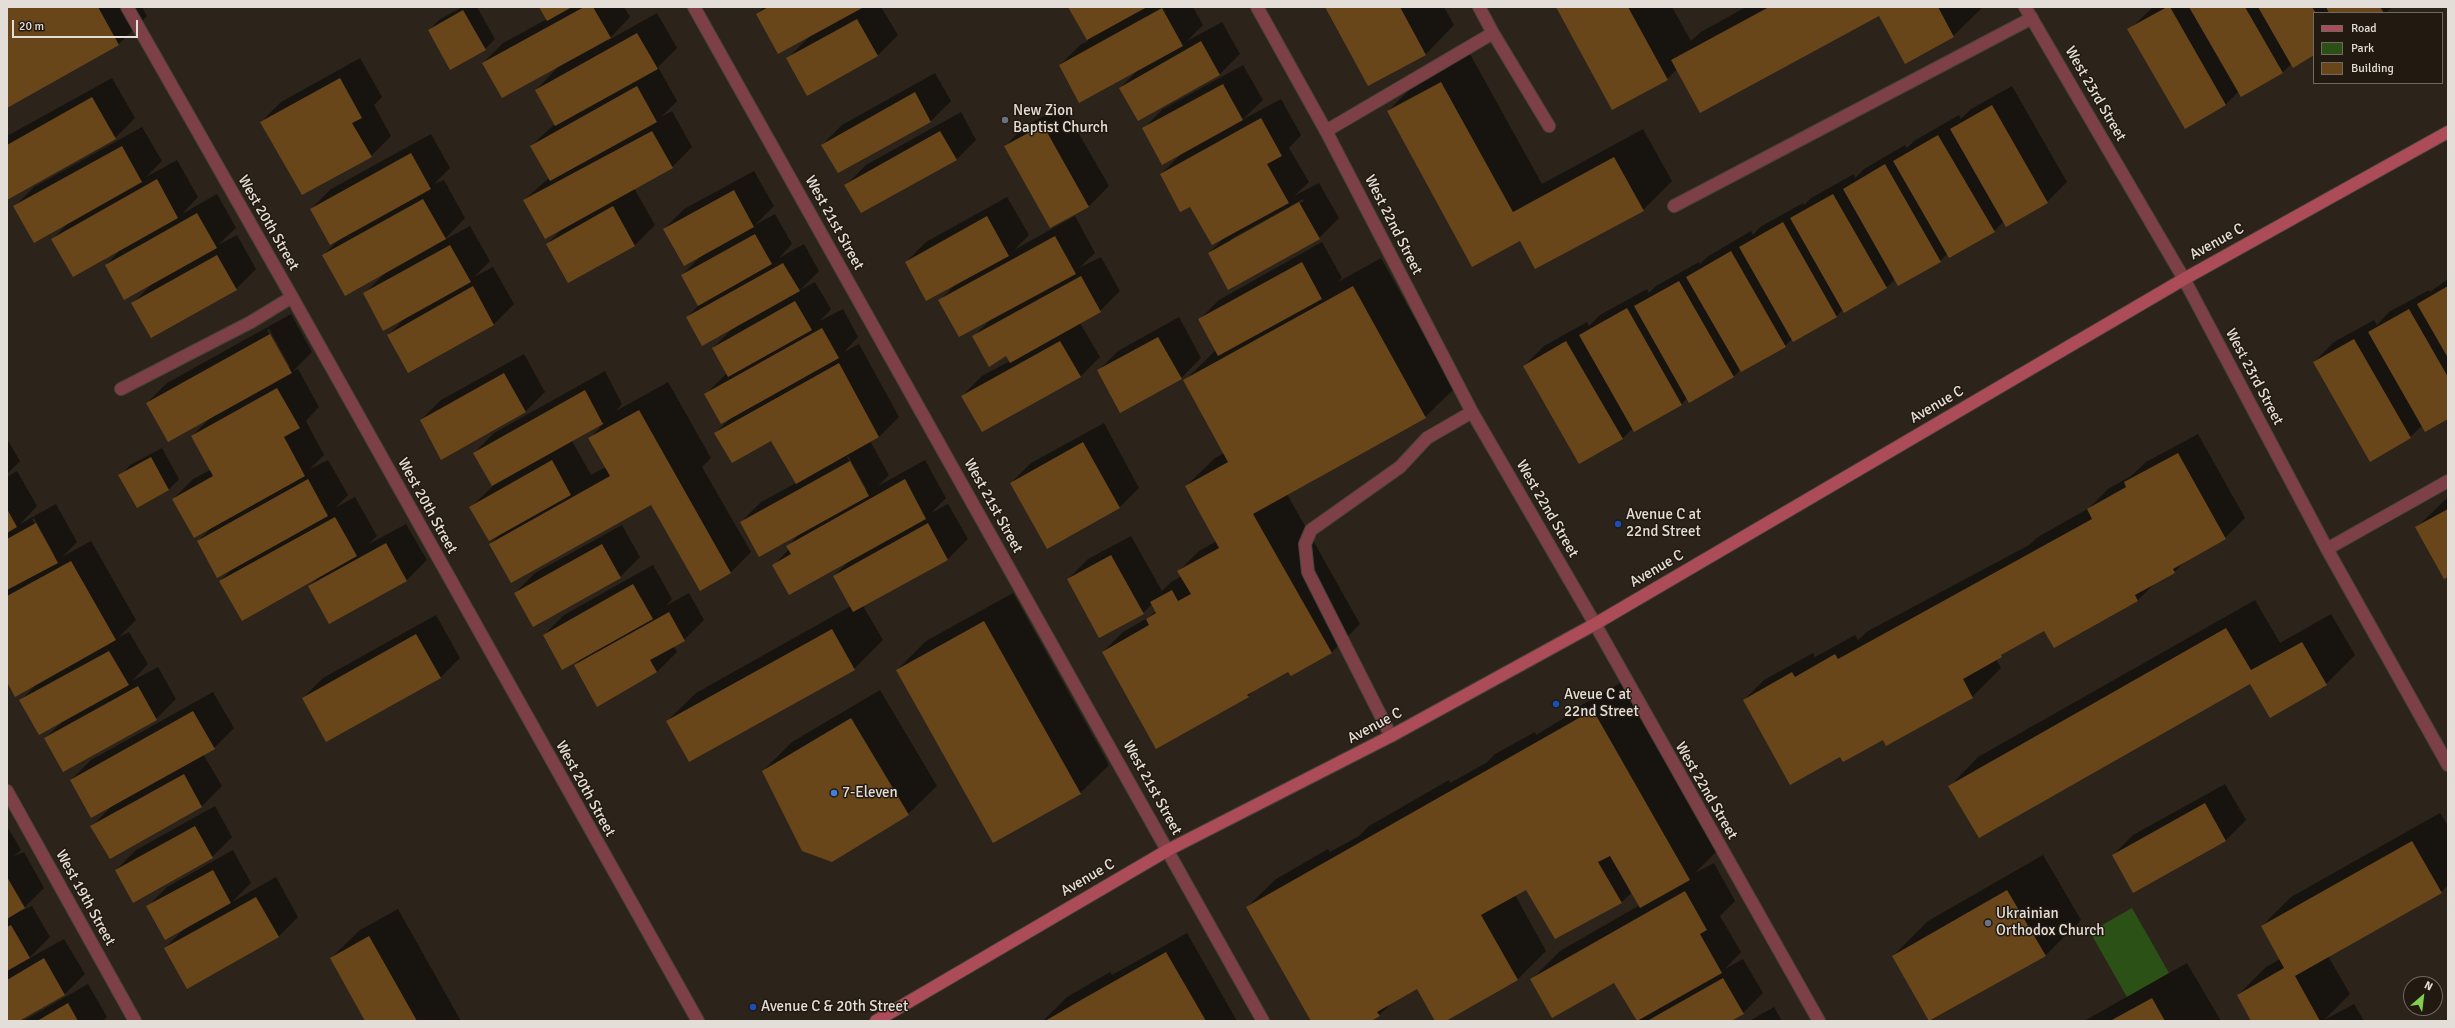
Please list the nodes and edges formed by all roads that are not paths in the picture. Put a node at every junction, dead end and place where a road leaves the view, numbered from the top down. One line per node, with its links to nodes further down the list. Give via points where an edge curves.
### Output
1 (127, 7): 13 (street, West 20th Street)
2 (694, 7): 22 (street, West 21st Street)
3 (1257, 7): 9 (street, West 22nd Street)
4 (1479, 7): 7 (street)
5 (2025, 7): 6 (street, West 23rd Street)
6 (2032, 18): 11 (street); 12 (street, West 23rd Street)
7 (1493, 33): 8 (street); 9 (street)
8 (1549, 126)
9 (1326, 132): 15 (street, West 22nd Street)
10 (2448, 132): 12 (main road, Avenue C)
11 (1674, 206)
12 (2184, 280): 17 (street, West 23rd Street); 18 (main road, Avenue C)
13 (292, 297): 14 (street, via 251,322); 24 (street, West 20th Street)
14 (121, 389)
15 (1472, 412): 18 (street, West 22nd Street); 19 (street, via 1427,438 1400,467 1312,530 1305,544 1308,572)
16 (2448, 481): 17 (street)
17 (2327, 549): 20 (street, West 23rd Street)
18 (1595, 624): 19 (main road, Avenue C); 27 (street, West 22nd Street)
19 (1391, 736): 22 (main road, Avenue C)
20 (2448, 765)
21 (7, 791): 23 (street, West 19th Street)
22 (1168, 850): 25 (main road, Avenue C); 26 (street, West 21st Street)
23 (135, 1021)
24 (698, 1021)
25 (876, 1021)
26 (1262, 1021)
27 (1819, 1021)

